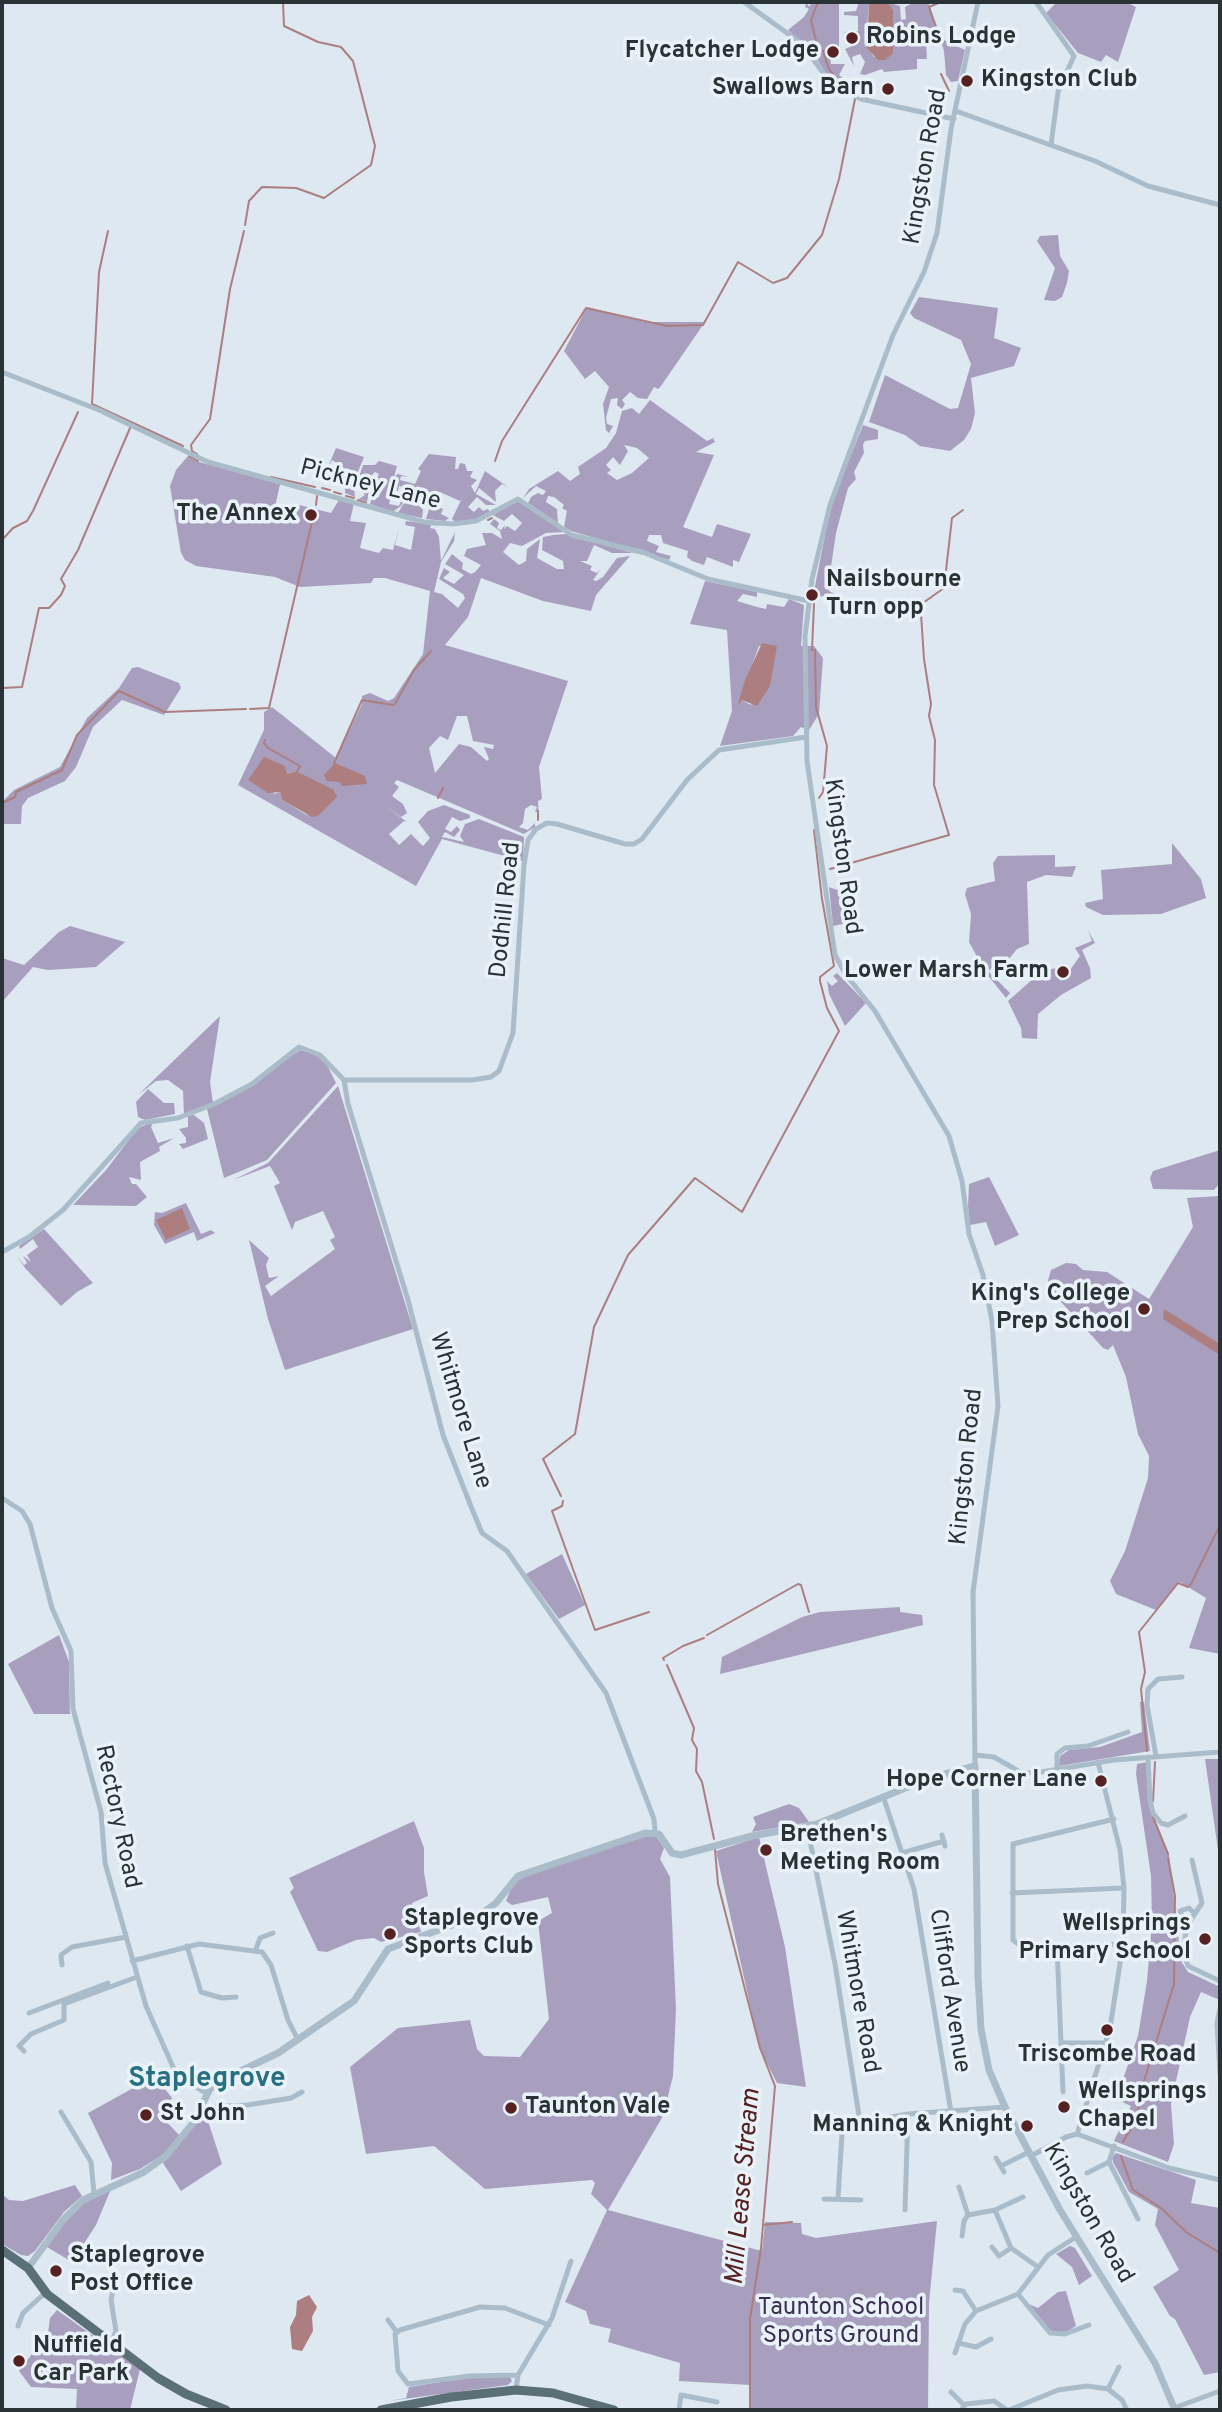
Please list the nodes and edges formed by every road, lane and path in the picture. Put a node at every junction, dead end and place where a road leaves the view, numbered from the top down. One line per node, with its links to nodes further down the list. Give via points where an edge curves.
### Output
1 (744, 2): 5 (street, via 801,43 840,88 861,99)
2 (978, 2): 4 (street, Kingston Road)
3 (1036, 2): 6 (street, via 1074,57 1058,93)
4 (956, 111): 5 (street, Kingston Road); 6 (street)
5 (954, 119): 9 (street, Kingston Road, via 937,233 840,474)
6 (1051, 145): 7 (street, via 1148,186)
7 (1220, 205)
8 (2, 372): 9 (street, Pickney Lane, via 99,410 208,463 424,522 470,523 517,499 572,535 645,553 708,579)
9 (808, 601): 10 (street, Kingston Road)
10 (806, 737): 11 (street, Dodhill Road, via 719,750 634,844 557,824 539,826 527,843 513,1032 499,1071 472,1080); 17 (street, Kingston Road, via 835,955 875,1011 949,1136 992,1321 998,1406 973,1592)
11 (344, 1080): 12 (street, via 320,1055 299,1047 252,1084 214,1104 178,1118 141,1123 63,1210); 29 (street, Whitmore Lane, via 443,1435 468,1500 482,1533 507,1551 604,1689)
12 (2, 1252)
13 (2, 1498): 38 (street, Rectory Road, via 22,1511 30,1524 52,1608 71,1651 73,1709 99,1802 105,1863)
14 (1182, 1677): 18 (street, via 1174,1674 1158,1679 1147,1693)
15 (1126, 1730): 22 (street, via 1098,1744 1065,1748 1057,1754)
16 (1220, 1752): 18 (street)
17 (975, 1755): 21 (street, Kingston Road); 23 (street, via 994,1758)
18 (1156, 1756): 19 (street)
19 (1148, 1757): 20 (street); 26 (street, via 1153,1813 1161,1824 1168,1825)
20 (1098, 1762): 22 (street); 27 (street)
21 (975, 1766): 25 (street); 60 (street, Kingston Road, via 981,2029 989,2070)
22 (1057, 1770): 23 (street)
23 (1020, 1772): 24 (street)
24 (982, 1785)
25 (883, 1796): 28 (street); 31 (street, Clifford Avenue)
26 (1185, 1816)
27 (1114, 1819): 33 (street); 34 (street, via 1016,1842 1012,1847)
28 (807, 1826): 29 (street, via 685,1855 669,1850); 64 (street, Whitmore Road)
29 (655, 1832): 50 (street, via 518,1875 496,1903 481,1913 388,1949 359,1997)
30 (944, 1841): 31 (street)
31 (902, 1853): 62 (street, Clifford Avenue, via 919,1916)
32 (1192, 1860): 35 (street, via 1202,1903)
33 (1124, 1888): 34 (street); 39 (street)
34 (1012, 1893): 41 (street, via 1015,1944)
35 (1195, 1914): 36 (street); 36 (street, via 1189,1908 1180,1911)
36 (1186, 1927): 46 (street, via 1188,1966)
37 (273, 1933): 42 (street, via 260,1938)
38 (126, 1937): 43 (street, Rectory Road); 44 (street, via 72,1947 61,1955)
39 (1123, 1944): 41 (street); 52 (street)
40 (187, 1946): 42 (street); 43 (street); 47 (street, via 201,1996 229,2002)
41 (1058, 1946): 51 (street)
42 (256, 1950): 50 (street, via 269,1959)
43 (132, 1961): 45 (street, Rectory Road)
44 (62, 1965)
45 (136, 1975): 49 (street); 53 (street, via 64,2004 64,2020 32,2034 19,2046); 58 (street, Rectory Road, via 173,2070)
46 (1220, 1981)
47 (236, 1997)
48 (1220, 2009): 54 (street)
49 (29, 2013)
50 (298, 2040): 58 (street, via 220,2081)
51 (1061, 2043): 52 (street); 57 (street)
52 (1106, 2043): 65 (street)
53 (24, 2051)
54 (1220, 2057): 55 (street)
55 (1220, 2074)
56 (302, 2092): 59 (street, via 248,2105)
57 (1063, 2092)
58 (208, 2094): 59 (street)
59 (202, 2107): 72 (street, via 160,2161)
60 (1004, 2107): 62 (street); 67 (street, Kingston Road)
61 (61, 2112): 72 (street, via 91,2162)
62 (951, 2112): 63 (street)
63 (908, 2114): 64 (street); 80 (street)
64 (860, 2122): 76 (street, via 844,2126)
65 (1077, 2134): 66 (street); 67 (street)
66 (1114, 2146): 69 (street); 71 (street, via 1169,2168)
67 (1030, 2154): 68 (street, via 1002,2169); 85 (street, Kingston Road)
68 (996, 2158)
69 (1109, 2162): 70 (street); 83 (street)
70 (1087, 2174)
71 (1220, 2180)
72 (94, 2193): 93 (street, via 71,2211)
73 (954, 2196): 82 (street, via 960,2191)
74 (1023, 2197): 78 (street)
75 (824, 2199): 76 (street)
76 (838, 2199): 77 (street)
77 (861, 2200)
78 (1016, 2201): 79 (street); 81 (street)
79 (1019, 2208)
80 (905, 2210)
81 (995, 2210): 82 (street); 87 (street)
82 (968, 2215): 84 (street)
83 (1139, 2219)
84 (962, 2236)
85 (1076, 2237): 92 (street); 120 (street, Kingston Road, via 1149,2353)
86 (992, 2247): 89 (street)
87 (1010, 2248): 89 (street); 92 (street)
88 (2, 2250): 93 (main road)
89 (999, 2256): 91 (street)
90 (571, 2261): 101 (street)
91 (999, 2263)
92 (1038, 2267): 97 (street)
93 (28, 2268): 96 (main road)
94 (114, 2286): 106 (street, via 111,2300 116,2330)
95 (955, 2290): 98 (street, via 965,2288)
96 (46, 2292): 103 (street, via 23,2313); 106 (main road)
97 (1018, 2294): 98 (street); 104 (street, via 1047,2332 1061,2335)
98 (976, 2311): 107 (street)
99 (388, 2320): 105 (street)
100 (1077, 2321): 104 (street)
101 (549, 2325): 105 (street, via 514,2311 488,2307); 111 (street)
102 (1089, 2325): 104 (street)
103 (18, 2326)
104 (1080, 2329)
105 (396, 2332): 111 (street, via 398,2371 408,2384)
106 (111, 2341): 121 (main road, via 171,2386)
107 (958, 2343): 108 (street, via 976,2347 988,2341); 109 (street)
108 (989, 2351)
109 (955, 2353)
110 (1119, 2367): 112 (street)
111 (518, 2375): 113 (street)
112 (1108, 2389): 117 (street, via 1075,2386); 119 (street)
113 (516, 2390): 122 (main road); 123 (main road, via 553,2393)
114 (1220, 2391): 120 (street)
115 (951, 2392): 118 (street)
116 (713, 2399): 124 (street, via 681,2395)
117 (1021, 2403): 125 (street); 126 (street)
118 (962, 2408): 125 (street, via 994,2400)
119 (1127, 2409)
120 (1175, 2409)
121 (226, 2410)
122 (381, 2410)
123 (614, 2410)
124 (678, 2410)
125 (1008, 2410)
126 (1024, 2410)

